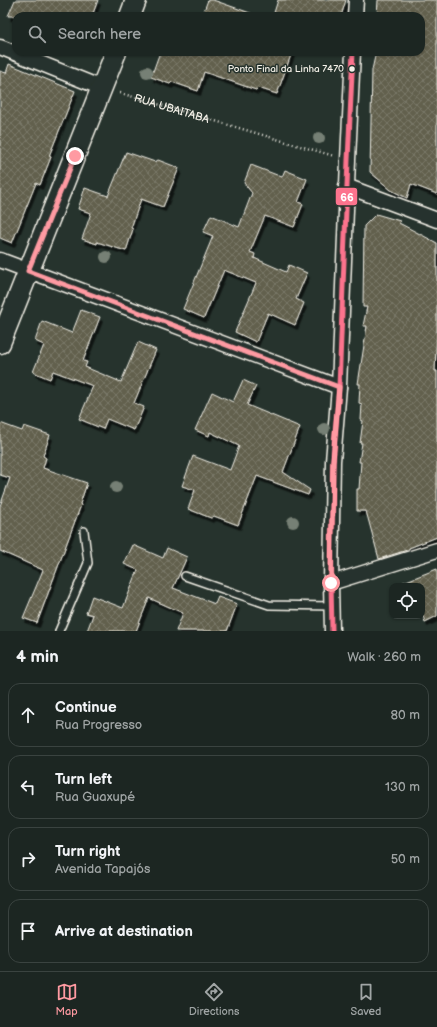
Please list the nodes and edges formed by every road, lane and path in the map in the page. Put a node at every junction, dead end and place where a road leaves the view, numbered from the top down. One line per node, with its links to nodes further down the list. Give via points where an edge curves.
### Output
1 (136, 0): 3 (main road)
2 (356, 0): 4 (street)
3 (132, 12)
4 (355, 12)
5 (0, 47): 6 (street)
6 (12, 52)
7 (22, 56): 10 (street)
8 (114, 56): 10 (main road)
9 (353, 56): 11 (street)
10 (102, 88): 11 (path, RUA UBAITABA); 15 (main road)
11 (348, 160): 12 (street)
12 (346, 186): 13 (street); 17 (street)
13 (437, 220)
14 (0, 260): 15 (street)
15 (28, 271): 16 (main road); 17 (street)
16 (0, 343)
17 (339, 387): 21 (street, via 333,461)
18 (84, 531): 23 (lane, via 88,563)
19 (437, 550): 21 (street)
20 (185, 576): 22 (lane, via 269,605)
21 (331, 583): 22 (street)
22 (332, 606): 24 (street)
23 (59, 631)
24 (332, 631)

